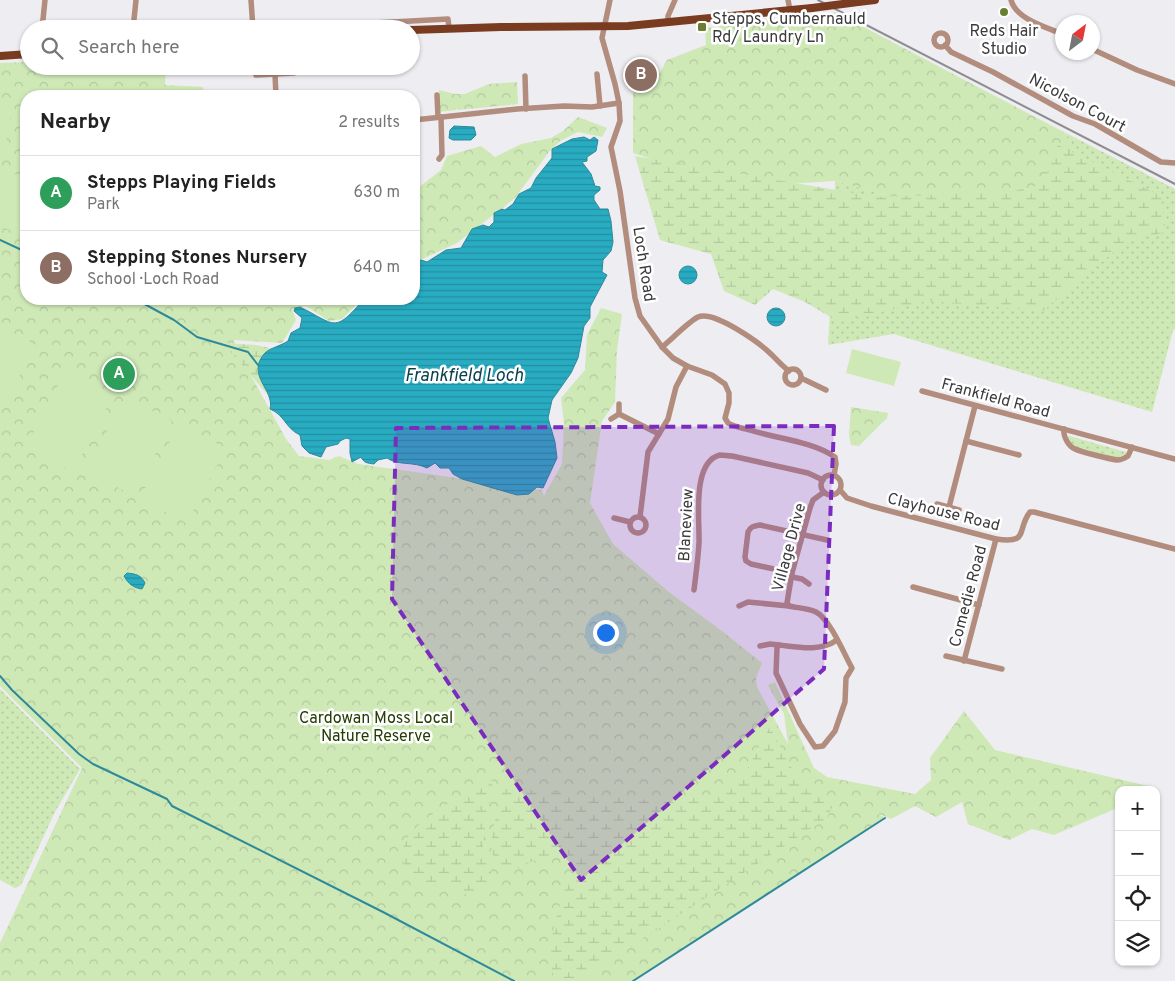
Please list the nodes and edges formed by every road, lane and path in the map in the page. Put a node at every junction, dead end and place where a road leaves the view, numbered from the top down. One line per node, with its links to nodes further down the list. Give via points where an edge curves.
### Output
1 (45, 0): 10 (street)
2 (136, 0): 11 (street)
3 (251, 0): 12 (street)
4 (610, 0): 15 (street, Loch Road)
5 (675, 0): 14 (street)
6 (788, 0): 9 (street)
7 (870, 0): 9 (main road, bridge)
8 (1011, 0): 18 (street, via 1022,16)
9 (790, 10): 14 (main road)
10 (43, 20)
11 (134, 20)
12 (252, 20)
13 (420, 21): 16 (street, via 448,19)
14 (668, 23): 15 (main road)
15 (605, 26): 16 (main road); 29 (street, Loch Road, via 602,38)
16 (449, 28): 17 (main road)
17 (420, 30)
18 (1055, 31)
19 (945, 45): 35 (street, Nicolson Court, via 950,52 1073,116 1095,124 1161,162)
20 (1100, 53): 26 (street)
21 (20, 55): 22 (main road)
22 (0, 56)
23 (597, 74): 30 (street)
24 (275, 75): 27 (street)
25 (525, 76): 31 (street)
26 (1175, 84)
27 (276, 90)
28 (437, 95): 32 (street)
29 (619, 103): 30 (street); 36 (street, Loch Road, via 620,121 611,148 635,298 640,316)
30 (600, 106): 31 (street)
31 (526, 109): 32 (street)
32 (440, 117): 33 (street); 34 (street, via 442,155)
33 (420, 119)
34 (439, 159)
35 (1175, 163)
36 (662, 347): 37 (street, Loch Road, via 672,358); 38 (street, via 698,318 707,316 746,335)
37 (687, 366): 47 (street, via 676,387 668,419); 52 (street, Loch Road, via 725,384 730,402 728,423 829,452 836,457)
38 (789, 371): 39 (street, via 798,371); 39 (street, via 786,377 789,384 797,384)
39 (801, 378): 40 (street)
40 (826, 390)
41 (922, 391): 43 (street, Frankfield Road)
42 (619, 404): 44 (street)
43 (975, 406): 46 (street, Frankfield Road); 48 (street)
44 (619, 414): 45 (street); 47 (street)
45 (611, 419)
46 (1064, 429): 49 (street, Frankfield Road); 49 (street, Frankfield Road, via 1074,449 1118,460 1128,456)
47 (659, 434): 59 (street, via 648,452)
48 (966, 441): 50 (street); 57 (street)
49 (1132, 447): 51 (street, Frankfield Road)
50 (1019, 455)
51 (1175, 459)
52 (834, 475): 53 (street); 54 (street, via 840,480)
53 (823, 480): 55 (street); 69 (street, Blaneview, via 808,473 732,456 721,455 712,459 701,484)
54 (840, 490): 55 (street, via 831,495); 63 (street, Clayhouse Road, via 847,498 871,506)
55 (824, 492): 62 (street, Village Drive, via 813,500)
56 (937, 504): 57 (street)
57 (949, 507): 58 (street)
58 (959, 510)
59 (640, 517): 61 (street); 61 (street, via 646,526 641,532 633,532)
60 (614, 518): 61 (street)
61 (630, 522)
62 (802, 534): 64 (street); 66 (street, Village Drive); 66 (street, via 760,525 753,526 748,532 746,561)
63 (996, 539): 65 (street, Clayhouse Road, via 1010,541 1018,537 1027,516 1034,512); 70 (street, Comedie Road)
64 (826, 540)
65 (1175, 549)
66 (792, 575): 67 (street); 72 (street, Village Drive)
67 (809, 584)
68 (913, 587): 70 (street)
69 (694, 590)
70 (979, 605): 77 (street, Comedie Road)
71 (740, 606): 72 (street, via 748,602)
72 (789, 606): 73 (street, Village Drive, via 814,611)
73 (837, 640): 74 (street, via 831,645 815,648); 74 (street, Village Drive, via 852,668 846,678 845,702 835,731 818,748 812,745 800,724 776,673)
74 (779, 645): 75 (street)
75 (760, 646)
76 (946, 656): 77 (street, Comedie Road)
77 (964, 661): 78 (street, Comedie Road)
78 (1002, 669)

